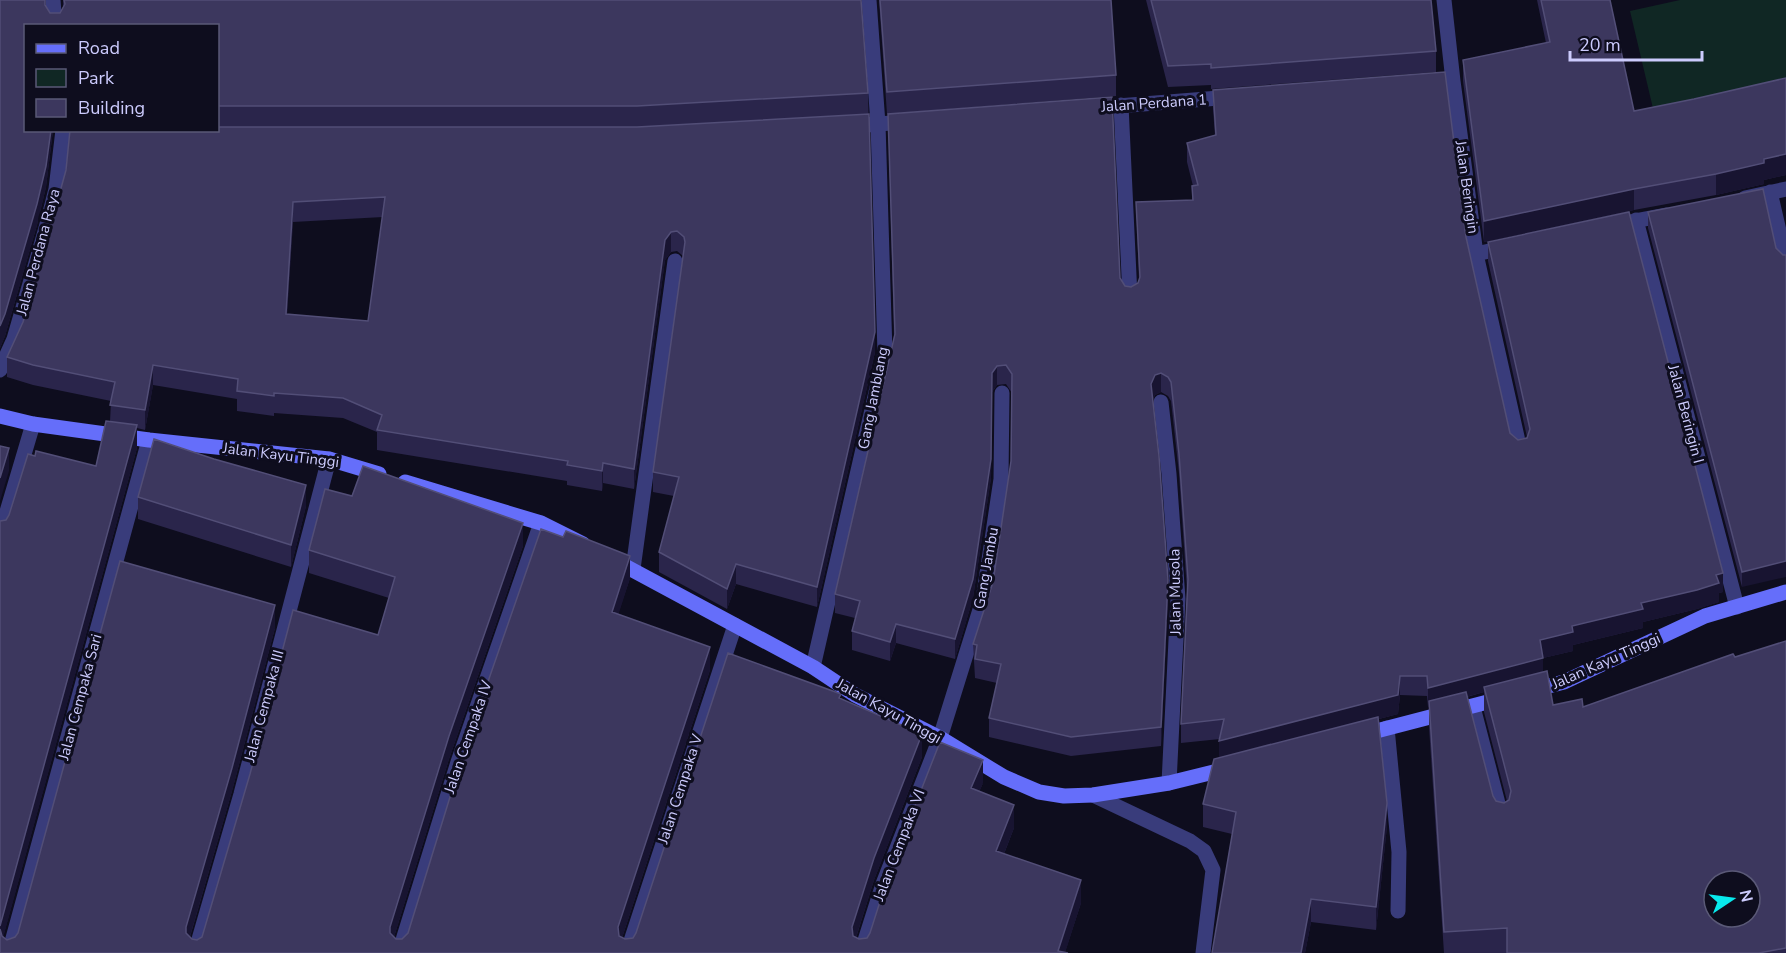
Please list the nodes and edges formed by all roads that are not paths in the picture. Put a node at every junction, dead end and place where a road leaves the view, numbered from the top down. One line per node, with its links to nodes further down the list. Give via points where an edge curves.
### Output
1 (53, 0): 4 (street)
2 (869, 0): 11 (street, Gang Jamblang)
3 (1444, 0): 5 (street, Jalan Beringin)
4 (55, 24)
5 (1453, 81): 6 (street); 21 (street, Jalan Beringin)
6 (1417, 84)
7 (1251, 96): 8 (street, Jalan Perdana 1)
8 (1121, 105): 9 (street, Jalan Perdana 1); 24 (street)
9 (1075, 109)
10 (925, 120): 11 (street)
11 (878, 124): 12 (street); 39 (street, Gang Jamblang, via 885,353)
12 (832, 126)
13 (67, 135): 25 (street, Jalan Perdana Raya, via 46,228 14,339)
14 (1786, 189): 15 (street)
15 (1770, 192): 16 (street); 23 (street)
16 (1728, 203)
17 (1683, 212): 18 (street)
18 (1636, 220): 19 (street); 37 (street, Jalan Beringin I)
19 (1602, 227)
20 (1522, 244): 21 (street, Jalan Beringin)
21 (1476, 254): 31 (street)
22 (675, 261): 35 (street)
23 (1786, 261)
24 (1130, 297)
25 (0, 370)
26 (1002, 393): 42 (street, Gang Jambu, via 1001,479 983,600)
27 (1161, 402): 45 (street, Jalan Musola, via 1178,599)
28 (0, 416): 29 (street, Jalan Kayu Tinggi)
29 (33, 424): 30 (street, Jalan Kayu Tinggi); 34 (street)
30 (149, 440): 32 (street, Jalan Kayu Tinggi); 49 (street, Jalan Cempaka Sari)
31 (1520, 450)
32 (329, 459): 33 (street, Jalan Kayu Tinggi); 50 (street, Jalan Cempaka III)
33 (541, 523): 35 (street, Jalan Kayu Tinggi); 51 (street, Jalan Cempaka IV, via 458,762)
34 (0, 535)
35 (633, 569): 38 (street, Jalan Kayu Tinggi)
36 (1786, 592): 37 (street, Jalan Kayu Tinggi)
37 (1737, 607): 40 (street, Jalan Kayu Tinggi, via 1706,616 1564,682)
38 (735, 625): 39 (street, Jalan Kayu Tinggi); 52 (street, Jalan Cempaka V)
39 (813, 666): 42 (street, Jalan Kayu Tinggi, via 855,695)
40 (1473, 707): 41 (street, Jalan Kayu Tinggi); 47 (street)
41 (1387, 728): 43 (street, Jalan Kayu Tinggi); 48 (street, via 1399,852)
42 (940, 738): 46 (street, Jalan Kayu Tinggi, via 1004,777 1039,792); 53 (street, Jalan Cempaka VI, via 883,884)
43 (1341, 740)
44 (1249, 763): 45 (street, Jalan Kayu Tinggi)
45 (1169, 783): 46 (street, Jalan Kayu Tinggi)
46 (1093, 795): 54 (street, via 1204,851 1213,870)
47 (1502, 819)
48 (1398, 910)
49 (9, 953)
50 (195, 953)
51 (399, 953)
52 (627, 953)
53 (861, 953)
54 (1203, 953)

